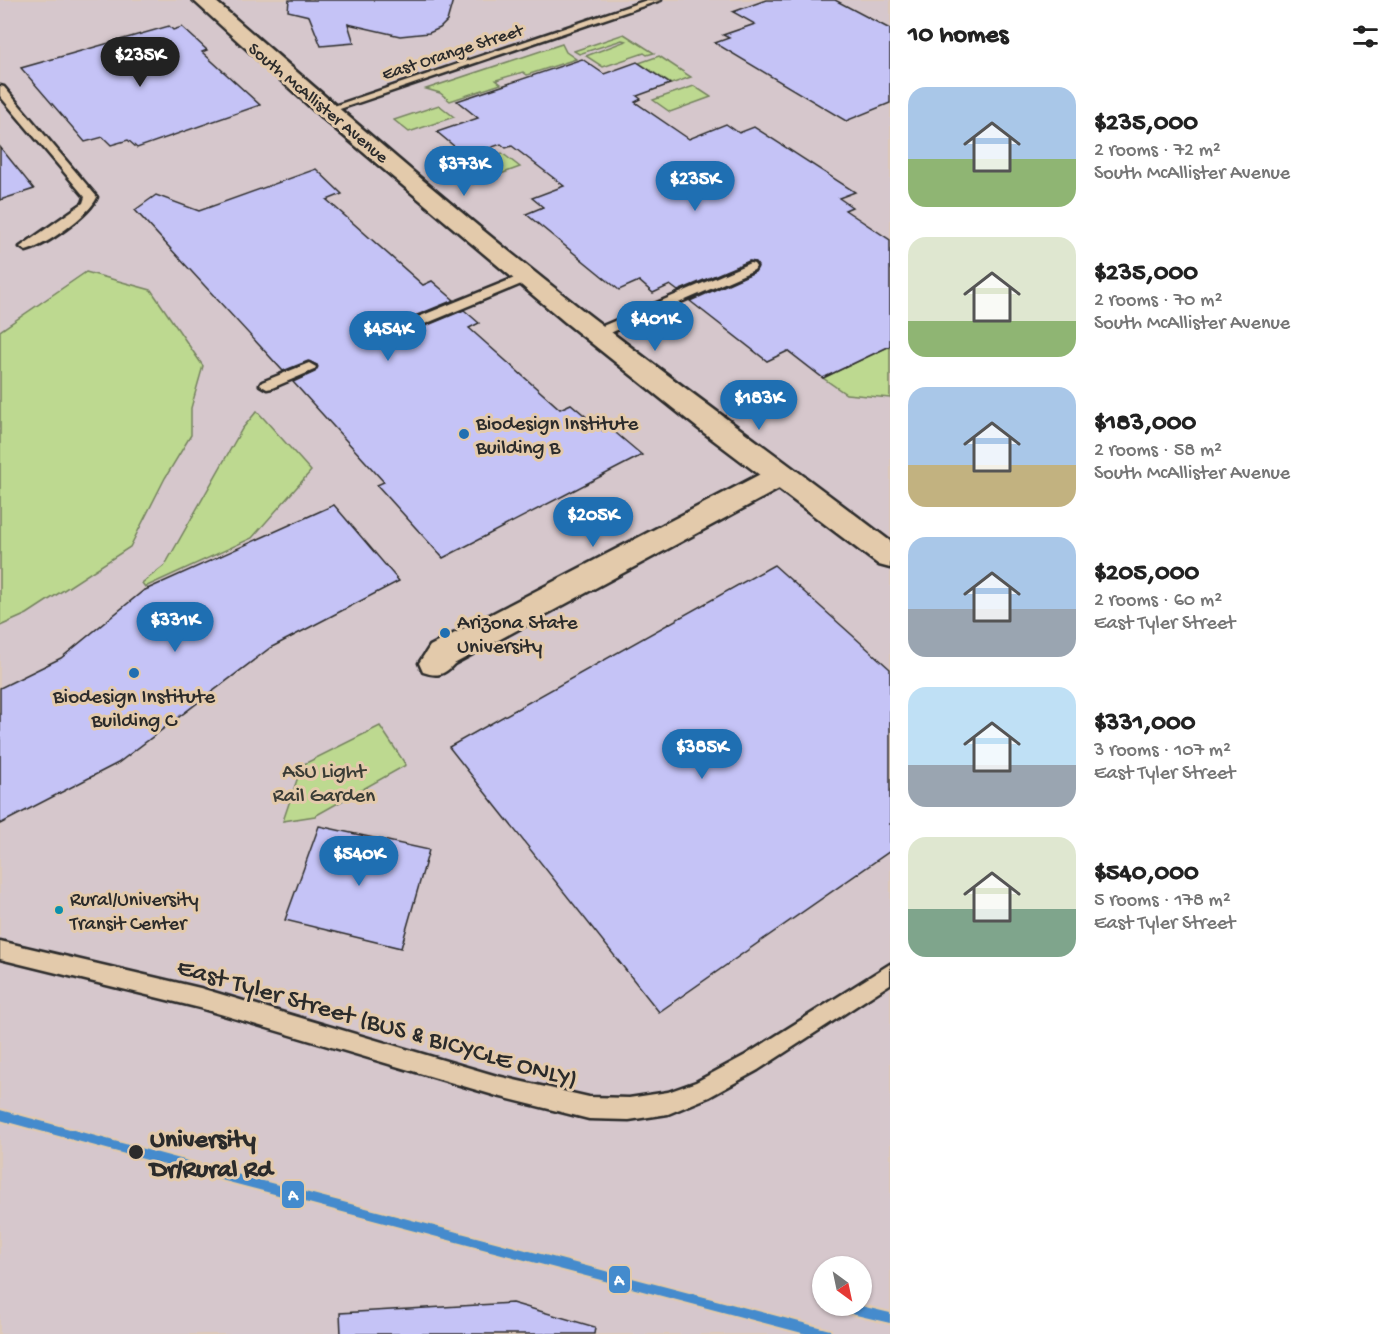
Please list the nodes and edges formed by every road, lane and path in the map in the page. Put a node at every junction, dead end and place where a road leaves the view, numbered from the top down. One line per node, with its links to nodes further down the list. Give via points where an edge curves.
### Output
1 (203, 0): 4 (street, South McAllister Avenue)
2 (656, 0): 4 (lane, East Orange Street)
3 (0, 89): 5 (lane, via 91,197 88,206)
4 (327, 110): 7 (street, South McAllister Avenue)
5 (26, 247)
6 (750, 267): 8 (lane)
7 (527, 277): 8 (street, South McAllister Avenue); 9 (lane)
8 (596, 334): 12 (street, South McAllister Avenue)
9 (369, 342)
10 (309, 367): 11 (lane)
11 (267, 385)
12 (782, 476): 13 (street, South McAllister Avenue); 14 (street)
13 (890, 557)
14 (435, 663)
15 (0, 950): 16 (lane, East Tyler Street (BUS & BICYCLE ONLY), via 200,998 497,1086 589,1108 629,1109 668,1103 702,1089 751,1063)
16 (890, 973)

